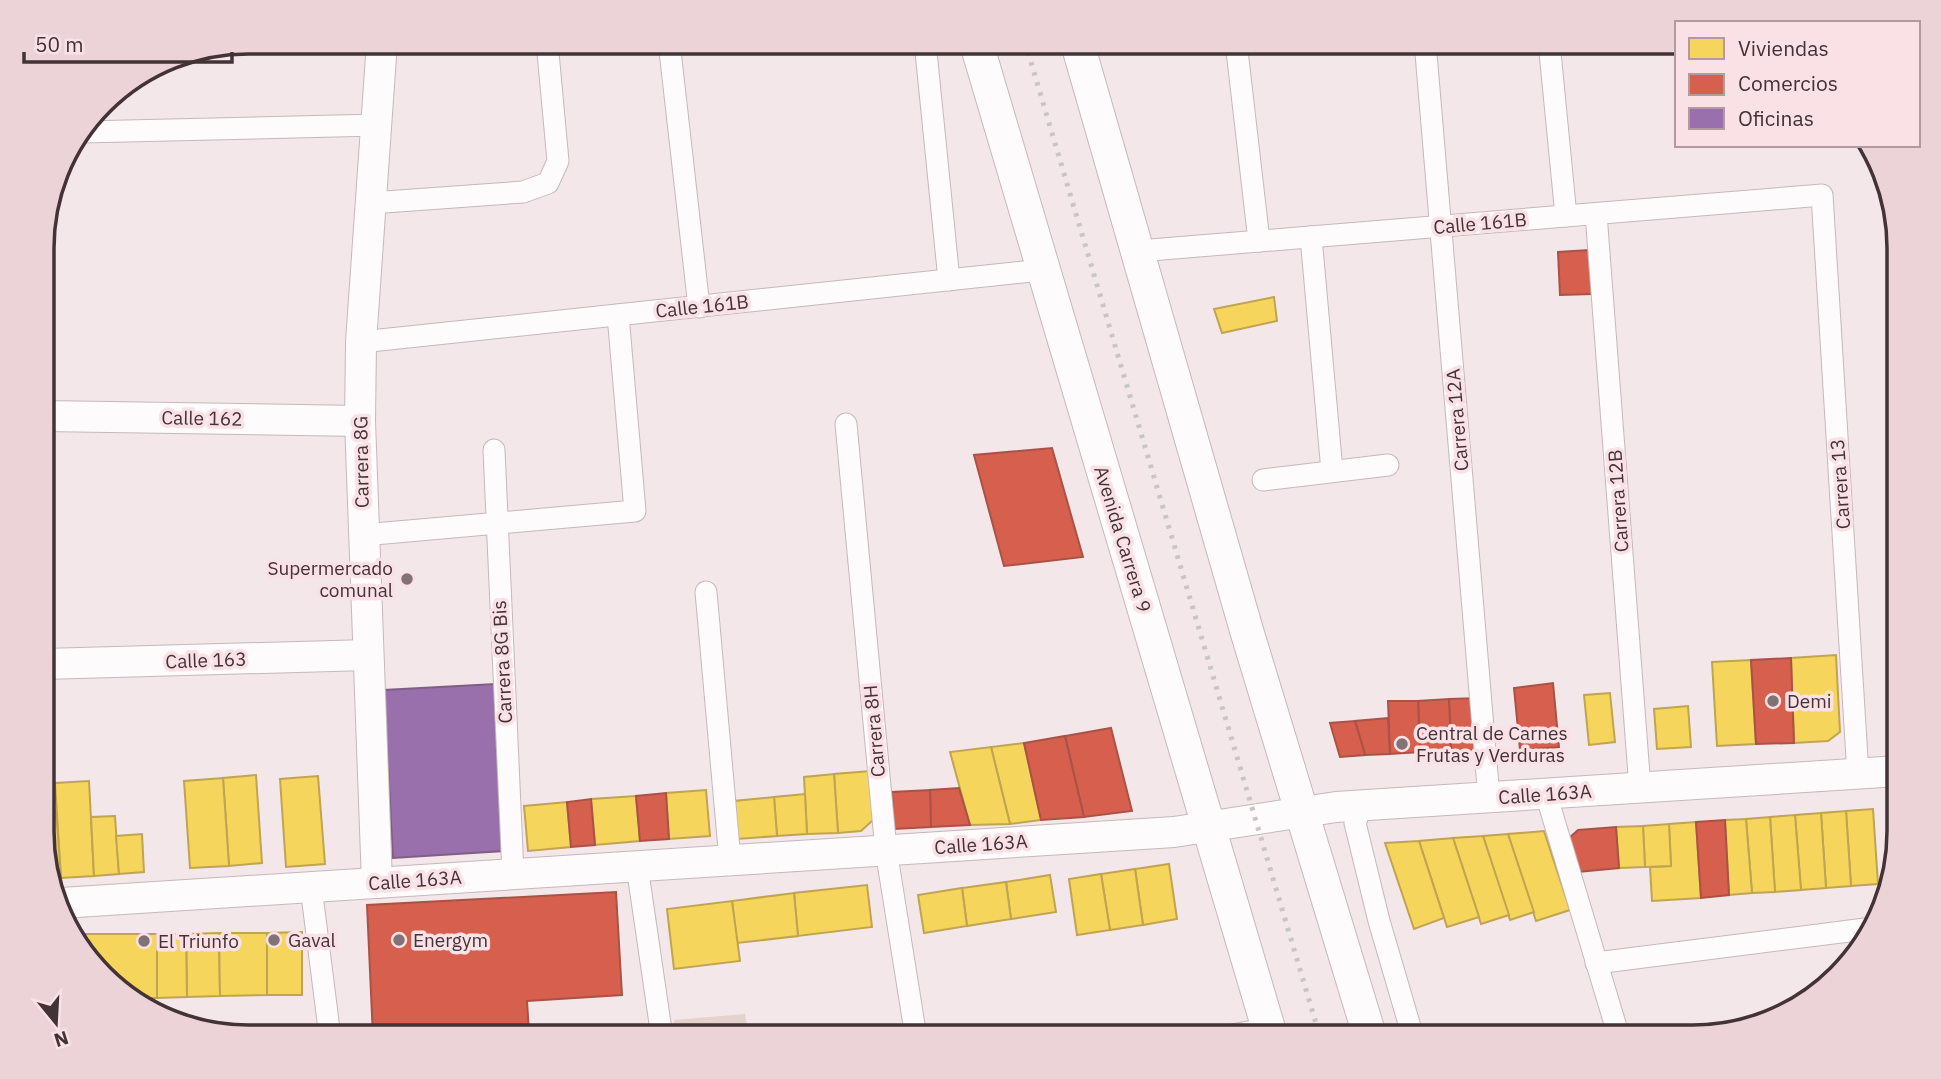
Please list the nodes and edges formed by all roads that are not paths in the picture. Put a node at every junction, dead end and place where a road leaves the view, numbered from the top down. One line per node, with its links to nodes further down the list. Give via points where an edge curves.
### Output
1 (980, 54): 20 (main road, Avenida Carrera 9)
2 (1081, 54): 19 (main road)
3 (1237, 54): 18 (street)
4 (1426, 54): 16 (street, Carrera 12A)
5 (1550, 54): 15 (street)
6 (381, 55): 10 (main road, Carrera 8G)
7 (548, 55): 13 (street, via 558,161 548,183 523,192)
8 (670, 55): 22 (street)
9 (926, 55): 21 (street)
10 (377, 125): 11 (street); 13 (main road, Carrera 8G)
11 (94, 132)
12 (1822, 195): 14 (street, Calle 161B); 38 (street, Carrera 13)
13 (371, 203): 24 (main road, Carrera 8G)
14 (1596, 214): 15 (street, Calle 161B); 39 (street, Carrera 12B)
15 (1566, 216): 16 (street, Calle 161B)
16 (1441, 226): 17 (street, Calle 161B); 41 (street, Carrera 12A)
17 (1311, 237): 18 (street, Calle 161B); 30 (street)
18 (1259, 241): 19 (street, Calle 161B)
19 (1138, 251): 43 (main road)
20 (1042, 270): 21 (street, Calle 161B); 44 (main road, Avenida Carrera 9)
21 (948, 280): 22 (street, Calle 161B)
22 (699, 307): 23 (street, Calle 161B)
23 (618, 315): 24 (street, Calle 161B); 32 (street, via 635,511)
24 (361, 342): 26 (main road, Carrera 8G)
25 (54, 416): 26 (main road, Calle 162)
26 (360, 421): 33 (main road, Carrera 8G)
27 (846, 424): 45 (street, Carrera 8H)
28 (494, 450): 32 (street, Carrera 8G Bis)
29 (1388, 465): 30 (street)
30 (1332, 471): 31 (street)
31 (1263, 480)
32 (495, 524): 33 (street); 48 (street, Carrera 8G Bis)
33 (363, 536): 35 (main road, Carrera 8G)
34 (706, 592): 46 (street)
35 (368, 655): 36 (main road, Calle 163); 49 (main road, Carrera 8G)
36 (54, 664)
37 (1886, 772): 38 (main road, Calle 163A)
38 (1858, 774): 39 (main road, Calle 163A)
39 (1640, 788): 40 (main road, Calle 163A)
40 (1545, 794): 41 (main road, Calle 163A); 53 (street)
41 (1489, 798): 42 (main road, Calle 163A)
42 (1362, 806): 43 (main road, Calle 163A); 56 (street, via 1355,824)
43 (1300, 812): 44 (main road, Calle 163A); 55 (main road)
44 (1210, 828): 45 (main road, Calle 163A); 54 (main road, Avenida Carrera 9)
45 (886, 850): 46 (main road, Calle 163A); 60 (street, Carrera 8H)
46 (730, 860): 47 (main road, Calle 163A)
47 (637, 866): 48 (main road, Calle 163A); 59 (street)
48 (513, 874): 49 (main road, Calle 163A)
49 (377, 883): 50 (main road, Calle 163A)
50 (312, 887): 51 (main road, Calle 163A); 58 (street)
51 (68, 903)
52 (1860, 930): 53 (street)
53 (1596, 963): 57 (street)
54 (1267, 1024)
55 (1366, 1024)
56 (1409, 1024)
57 (1615, 1024)
58 (329, 1025)
59 (660, 1025)
60 (914, 1025)

